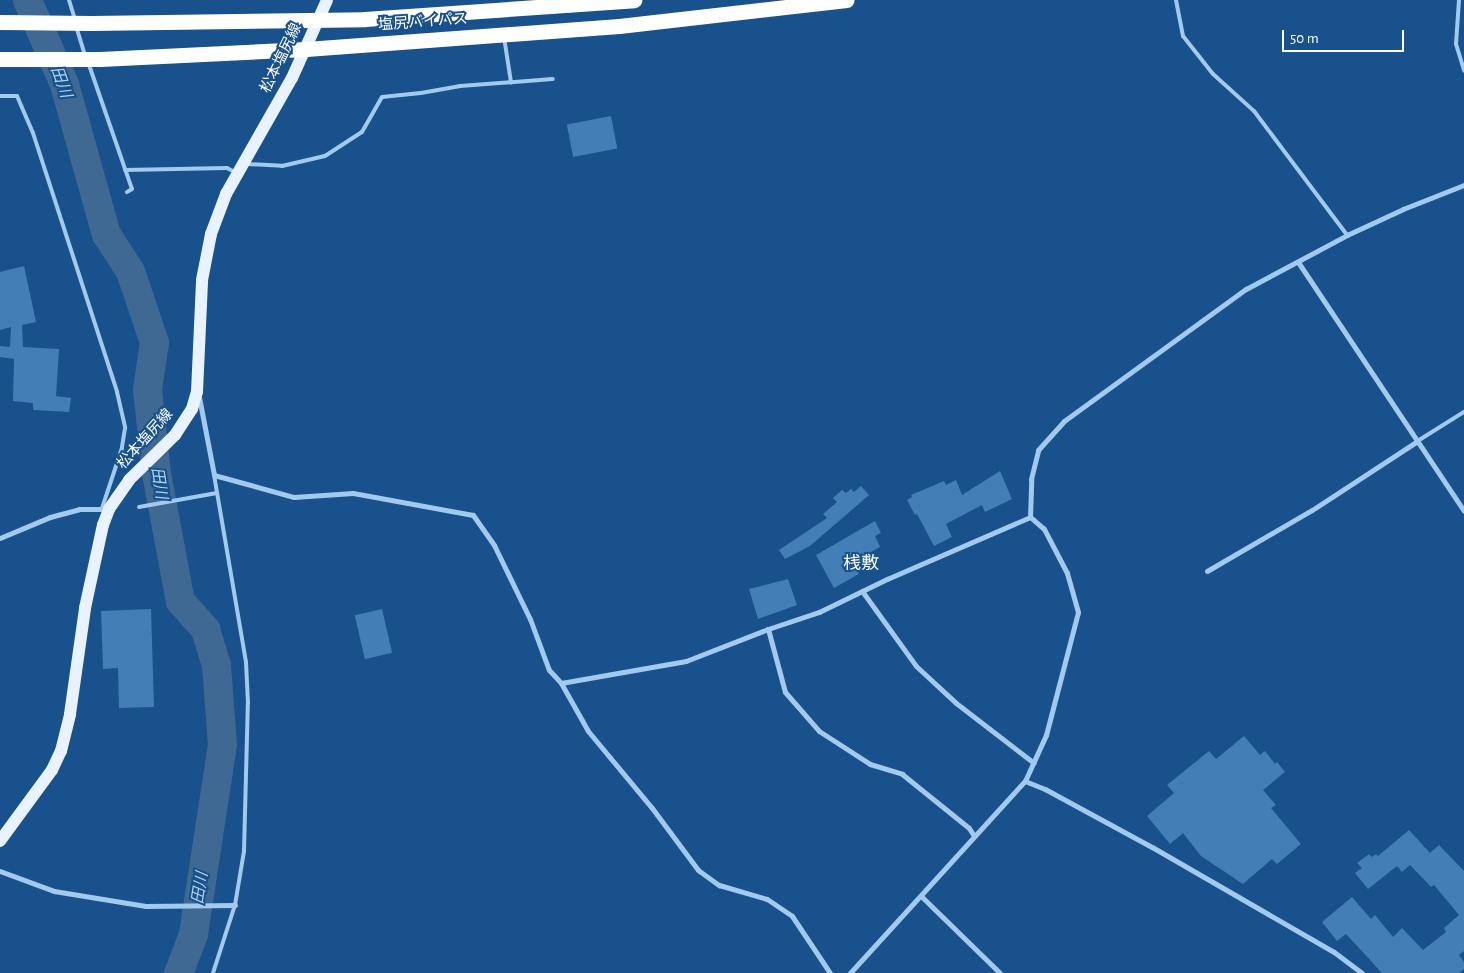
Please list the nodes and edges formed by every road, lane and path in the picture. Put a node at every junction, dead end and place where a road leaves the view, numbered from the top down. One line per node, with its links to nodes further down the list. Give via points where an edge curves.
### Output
1 (69, 0): 17 (lane)
2 (326, 0): 7 (main road, 松本塩尻線)
3 (634, 0): 7 (highway, 塩尻バイパス)
4 (847, 0): 9 (highway, 塩尻バイパス, via 619,26)
5 (1176, 0): 20 (lane, via 1183,36 1212,74 1254,112)
6 (1459, 0): 12 (lane, via 1456,44)
7 (317, 20): 8 (highway, 塩尻バイパス, bridge, via 91,24); 10 (main road, 松本塩尻線)
8 (0, 22)
9 (504, 34): 10 (highway, 塩尻バイパス); 14 (lane)
10 (306, 49): 11 (highway, 塩尻バイパス, bridge, via 100,59); 16 (main road, 松本塩尻線)
11 (0, 59)
12 (1464, 71)
13 (553, 79): 14 (lane)
14 (511, 82): 16 (lane, via 382,98 362,132 325,156 282,166)
15 (0, 96): 28 (lane, via 17,96 33,133 117,392 125,428)
16 (239, 169): 17 (lane); 22 (main road, 松本塩尻線, via 218,211 202,280)
17 (125, 170): 19 (lane, via 132,189)
18 (1464, 186): 20 (street, via 1403,208)
19 (127, 192)
20 (1347, 235): 21 (street)
21 (1298, 262): 24 (street); 30 (street, via 1246,289 1064,421 1038,450 1031,479)
22 (197, 392): 25 (street); 28 (main road, 松本塩尻線, via 192,409 175,435)
23 (1464, 412): 24 (lane)
24 (1416, 442): 29 (street); 32 (street, via 1312,510)
25 (214, 475): 26 (lane); 35 (street, via 294,496 353,493 473,515 494,545 530,619 549,670)
26 (217, 493): 27 (lane); 42 (lane, via 246,662 248,703 244,851)
27 (139, 507)
28 (105, 508): 31 (street, via 79,509 50,517); 39 (main road, 松本塩尻線, via 61,751 52,770)
29 (1464, 512)
30 (1030, 517): 33 (street); 36 (street, via 1044,529 1067,573 1078,612 1046,735)
31 (0, 538)
32 (1207, 570)
33 (862, 591): 34 (street, via 819,612); 36 (street, via 916,666)
34 (768, 628): 35 (street, via 686,661); 38 (street, via 786,692 819,732 870,764 902,774 969,828)
35 (561, 683): 44 (street, via 588,731 698,870 719,885 767,899 792,916)
36 (1034, 763): 37 (street)
37 (1025, 781): 38 (street); 47 (street, via 1152,847 1334,952)
38 (974, 836): 41 (street)
39 (0, 841)
40 (0, 871): 42 (street, via 54,891 152,906)
41 (921, 896): 45 (street); 46 (street)
42 (235, 905): 43 (lane)
43 (213, 973)
44 (830, 973)
45 (850, 973)
46 (1000, 973)
47 (1362, 973)

